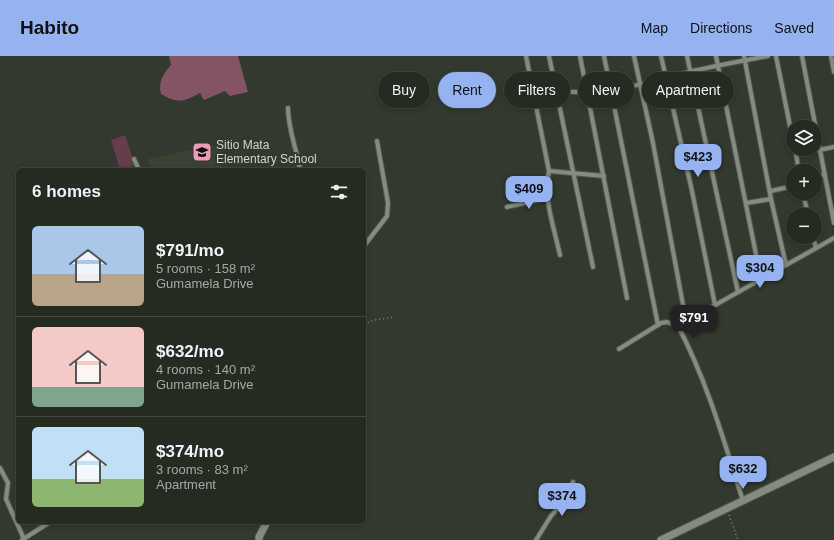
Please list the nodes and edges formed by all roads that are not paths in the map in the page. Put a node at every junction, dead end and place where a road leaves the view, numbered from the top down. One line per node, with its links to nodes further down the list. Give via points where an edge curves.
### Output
1 (526, 56): 38 (street)
2 (549, 56): 15 (street)
3 (580, 56): 16 (street)
4 (604, 56): 17 (street)
5 (634, 56): 21 (street)
6 (661, 56): 18 (street)
7 (687, 56): 19 (street)
8 (716, 56): 14 (street)
9 (768, 56): 13 (street)
10 (776, 56): 29 (street)
11 (802, 56): 30 (street)
12 (831, 56): 20 (street)
13 (744, 58): 14 (street); 44 (street)
14 (718, 66): 19 (street); 47 (street)
15 (552, 72)
16 (583, 72)
17 (608, 72)
18 (664, 72)
19 (690, 72)
20 (834, 72)
21 (640, 85): 22 (street); 61 (street)
22 (634, 86)
23 (288, 108): 37 (street, via 288,126)
24 (560, 108): 39 (street)
25 (591, 108): 42 (street)
26 (615, 108): 62 (street)
27 (672, 108): 60 (street)
28 (698, 108): 58 (street)
29 (789, 120)
30 (814, 120)
31 (377, 141): 51 (street, via 388,203 387,216)
32 (834, 147): 33 (street)
33 (822, 149)
34 (820, 156): 41 (street)
35 (134, 159): 36 (street)
36 (138, 168)
37 (300, 168)
38 (549, 171): 39 (street); 45 (street, via 546,183)
39 (573, 173): 42 (street); 56 (street)
40 (822, 175): 41 (street)
41 (825, 175): 49 (street)
42 (604, 176): 59 (street)
43 (786, 188): 44 (street)
44 (771, 191): 46 (street)
45 (547, 198): 48 (street); 54 (street)
46 (771, 199): 47 (street); 55 (street)
47 (746, 203): 57 (street)
48 (507, 207)
49 (834, 223)
50 (834, 238): 53 (street)
51 (366, 243)
52 (815, 244): 53 (street)
53 (816, 248): 55 (street)
54 (560, 254)
55 (786, 265): 57 (street)
56 (593, 267)
57 (761, 279): 58 (street)
58 (738, 292): 60 (street)
59 (627, 298)
60 (715, 305): 61 (street)
61 (686, 321): 63 (street)
62 (658, 325): 63 (street, via 667,322); 64 (street)
63 (678, 326): 68 (street, via 710,396)
64 (619, 350)
65 (834, 457): 68 (street)
66 (0, 468): 69 (street, via 8,483 6,499)
67 (573, 482): 75 (street)
68 (743, 501): 76 (street)
69 (16, 523)
70 (17, 524): 73 (street)
71 (47, 524): 73 (street)
72 (266, 524): 74 (street)
73 (23, 539)
74 (259, 540)
75 (536, 540)
76 (661, 540)

